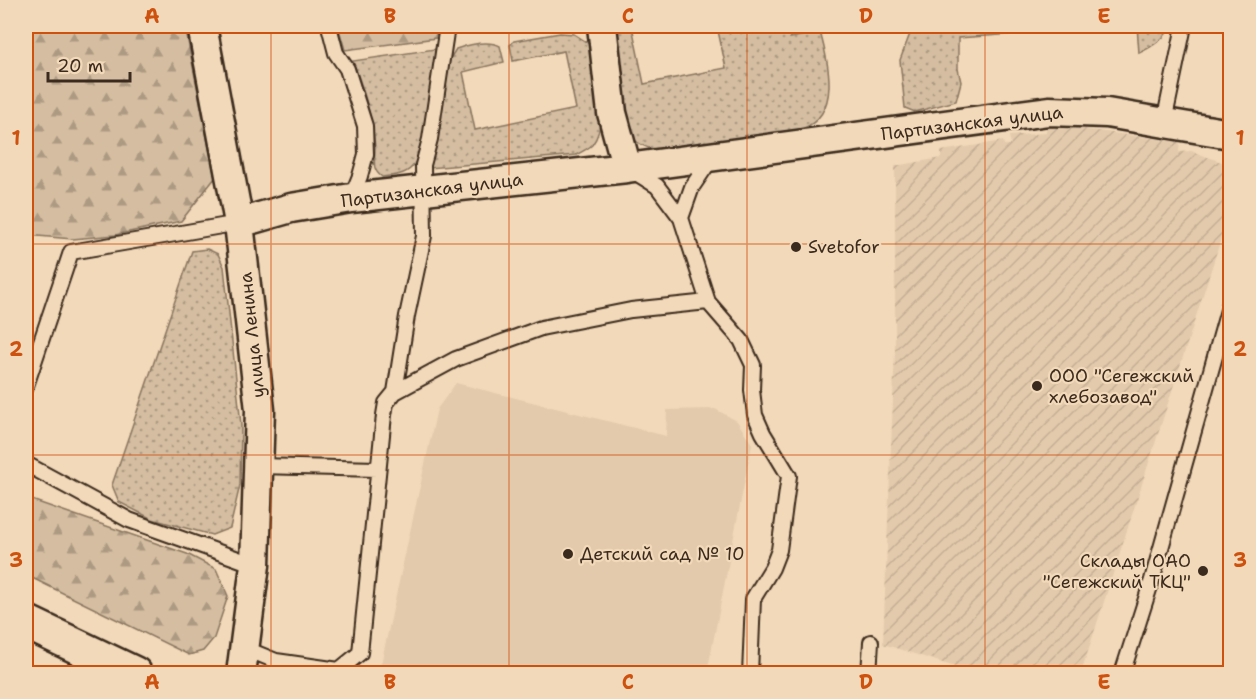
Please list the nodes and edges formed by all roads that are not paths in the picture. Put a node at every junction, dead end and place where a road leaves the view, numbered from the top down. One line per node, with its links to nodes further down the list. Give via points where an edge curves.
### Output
1 (202, 26): 13 (street, улица Ленина)
2 (329, 26): 11 (lane, via 365,126 366,154)
3 (447, 26): 10 (lane, улица Ленина, via 423,165)
4 (602, 26): 9 (street, via 612,113)
5 (1184, 26): 6 (lane)
6 (1164, 122): 7 (street, Партизанская улица); 8 (street, Партизанская улица, via 1107,113 1049,111)
7 (1230, 134)
8 (713, 156): 9 (street, Партизанская улица); 12 (lane, via 692,187)
9 (627, 168): 10 (street, Партизанская улица); 12 (lane, via 657,186)
10 (424, 190): 11 (street, Партизанская улица); 17 (lane, улица Ленина, via 424,236)
11 (351, 198): 13 (street, Партизанская улица, via 291,208)
12 (681, 218): 14 (lane)
13 (240, 223): 16 (lane, via 71,252); 19 (street, улица Ленина, via 260,410)
14 (708, 302): 17 (lane, via 631,310 541,328 456,359); 26 (lane, via 741,340 753,365 755,415 789,476 779,550 753,599)
15 (1230, 303): 28 (lane)
16 (26, 386)
17 (395, 392): 20 (lane, улица Ленина, via 386,403)
18 (26, 464): 21 (lane, via 129,520)
19 (259, 466): 20 (lane); 21 (street, улица Ленина)
20 (377, 468): 24 (lane, улица Ленина, via 360,653 339,670 276,661)
21 (255, 565): 24 (street, улица Ленина)
22 (26, 622): 25 (street)
23 (871, 642): 27 (lane)
24 (243, 661)
25 (135, 674)
26 (750, 674)
27 (869, 674)
28 (1122, 674)

